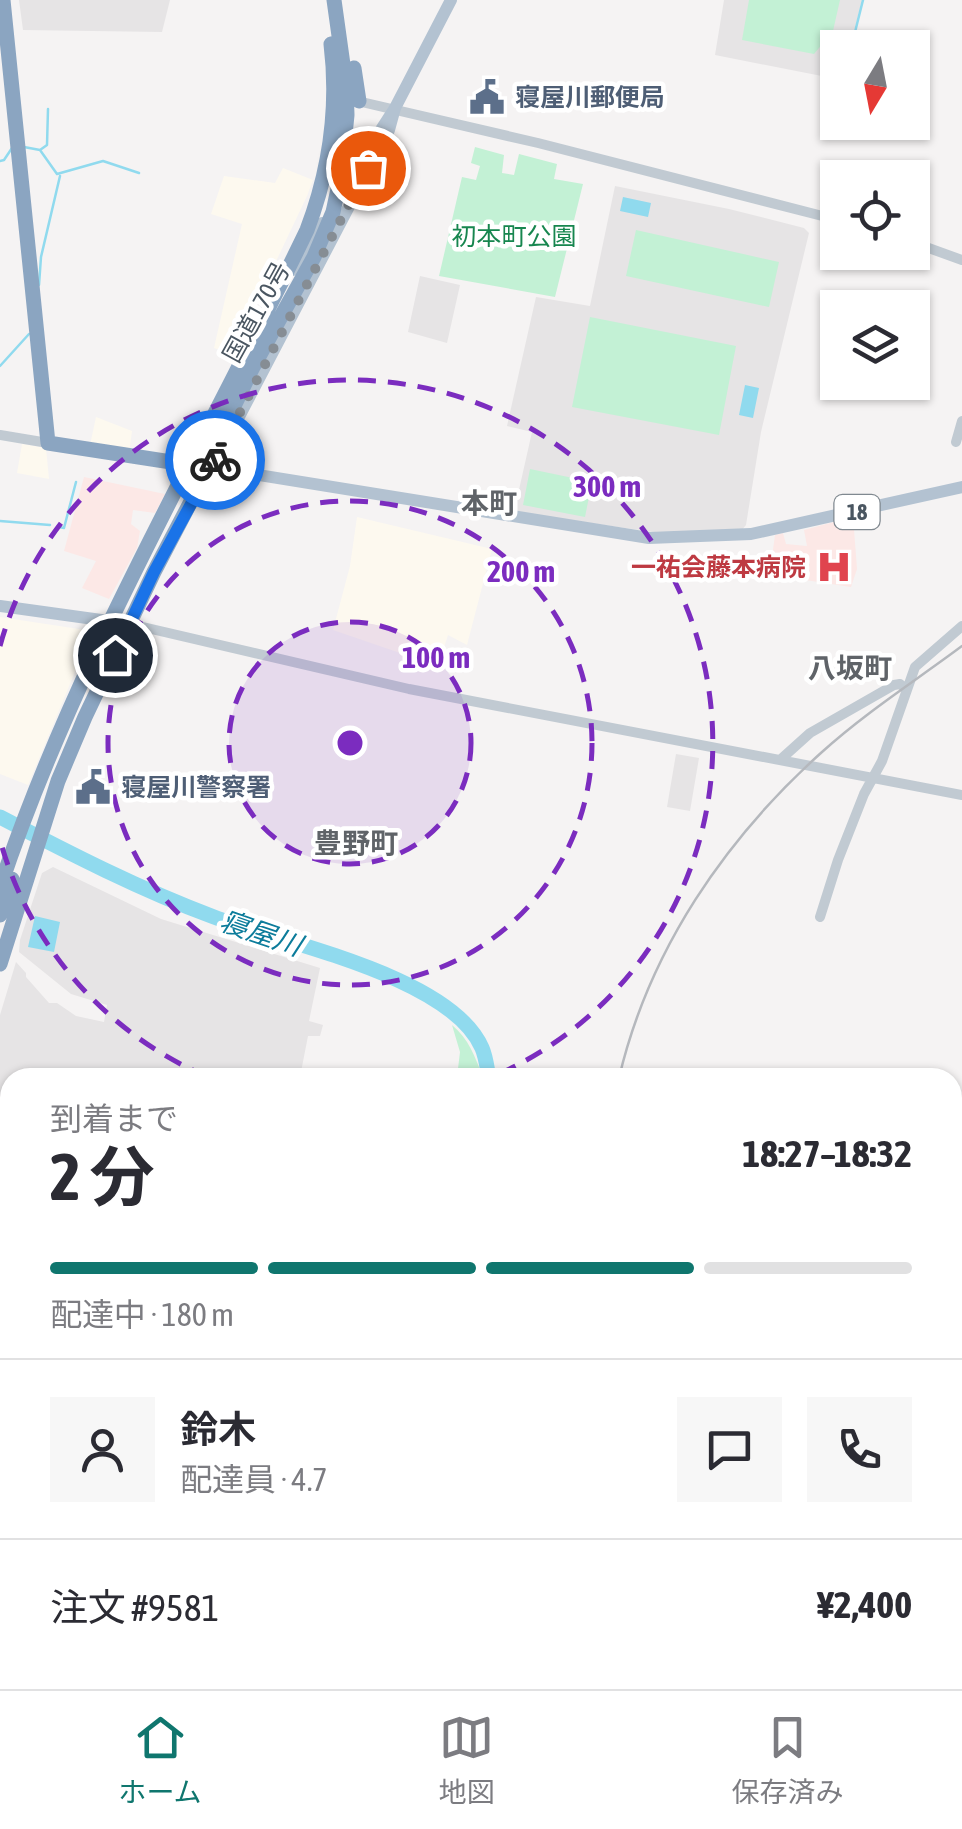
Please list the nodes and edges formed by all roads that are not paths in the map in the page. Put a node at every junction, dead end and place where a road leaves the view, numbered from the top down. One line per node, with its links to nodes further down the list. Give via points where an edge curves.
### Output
1 (3, 0): 16 (highway)
2 (326, 0): 6 (highway, 国道170号)
3 (334, 0): 18 (highway, 国道170号, via 346,86 333,212)
4 (344, 0): 7 (highway)
5 (451, 0): 8 (main road)
6 (334, 96): 7 (street); 12 (highway, 国道170号, via 321,194)
7 (359, 101): 8 (street)
8 (395, 108): 9 (street); 12 (main road); 18 (main road)
9 (820, 215)
10 (930, 248): 11 (street)
11 (962, 260)
12 (275, 297): 17 (highway, 国道170号)
13 (962, 421): 15 (street)
14 (0, 434): 16 (street)
15 (956, 442)
16 (48, 443): 17 (highway)
17 (191, 465): 18 (highway); 21 (highway, 国道170号)
18 (210, 468): 19 (main road, 18, via 649,538 751,534); 22 (highway, 国道170号)
19 (962, 487)
20 (0, 606): 21 (main road)
21 (109, 622): 22 (main road); 28 (highway, 国道170号, via 32,798)
22 (130, 624): 25 (street, via 409,689); 28 (highway, 国道170号)
23 (962, 626): 24 (street, via 920,660)
24 (906, 689): 25 (street, via 894,685 810,733); 26 (street)
25 (780, 760): 26 (street)
26 (874, 778): 27 (street); 32 (street)
27 (962, 795)
28 (34, 819): 29 (highway, 国道170号); 29 (highway, 国道170号)
29 (25, 845): 30 (highway, 国道170号); 31 (highway, 国道170号); 33 (highway, 国道170号)
30 (0, 886)
31 (0, 915)
32 (820, 917)
33 (0, 964)

